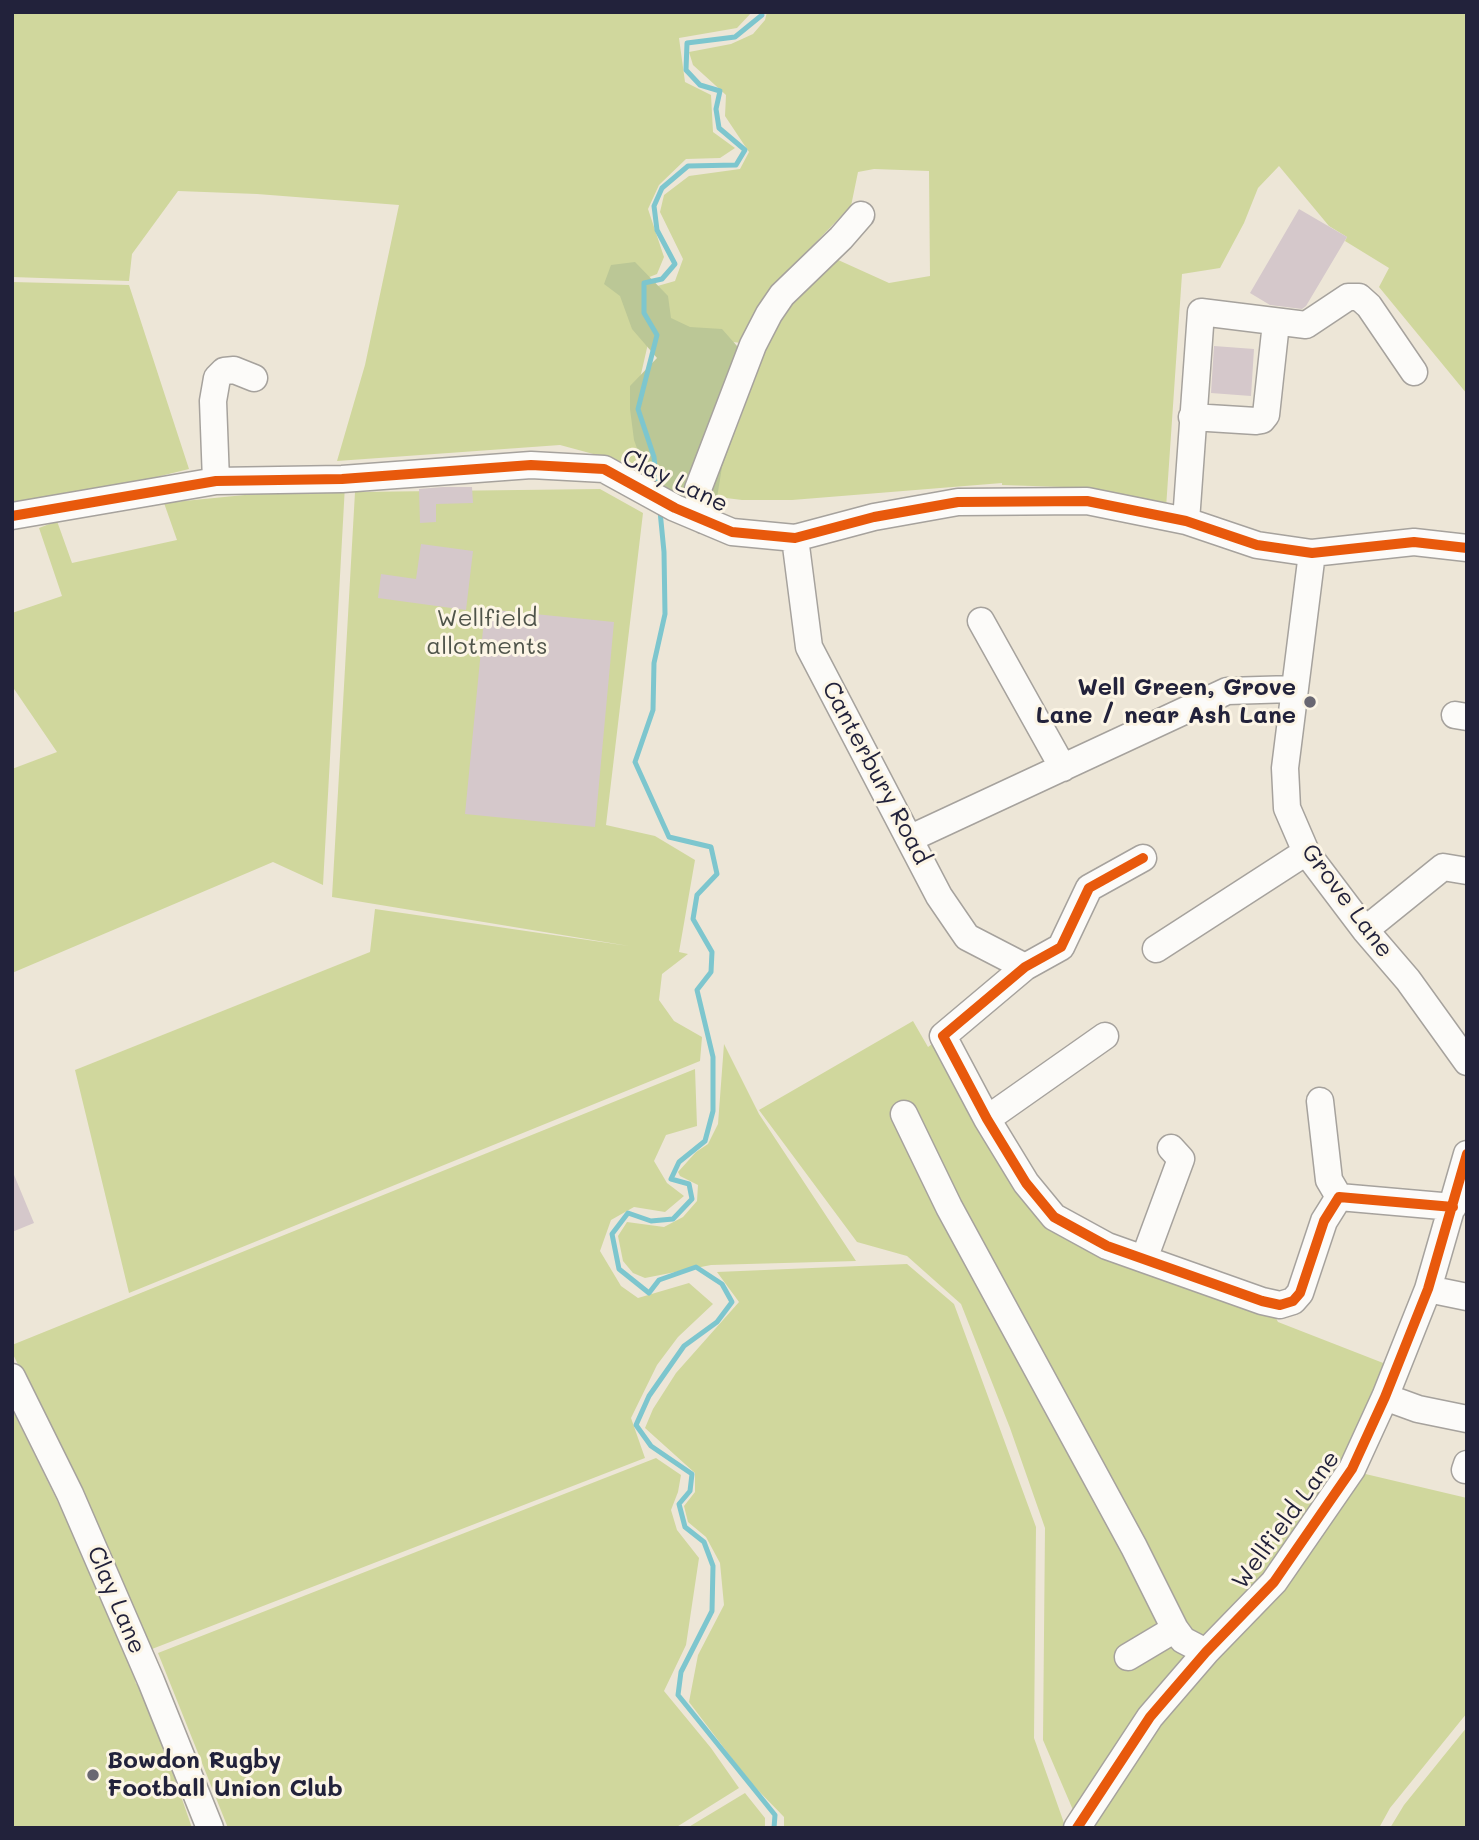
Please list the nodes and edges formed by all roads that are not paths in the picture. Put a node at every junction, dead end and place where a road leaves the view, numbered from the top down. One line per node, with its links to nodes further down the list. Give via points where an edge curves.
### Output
1 (861, 215): 8 (street, via 769,314 698,489)
2 (1276, 323): 3 (street, via 1306,326 1348,297 1359,297); 5 (street, via 1262,420); 5 (street, via 1201,312)
3 (1414, 372)
4 (254, 378): 6 (street, via 234,370 217,378 213,401)
5 (1192, 417): 9 (street)
6 (216, 481): 7 (street, Clay Lane); 8 (street, Clay Lane, via 342,479 531,465 604,469)
7 (12, 516)
8 (703, 520): 10 (street, Clay Lane, via 732,533)
9 (1186, 521): 10 (street, Clay Lane, via 1087,501 958,502); 12 (street, Clay Lane, via 1257,545)
10 (795, 538): 16 (street, Canterbury Road, via 809,647)
11 (1467, 548): 12 (street, Clay Lane, via 1414,542)
12 (1312, 552): 14 (street, Grove Lane)
13 (981, 621): 15 (street)
14 (1293, 689): 15 (street, via 1227,691); 17 (street, Grove Lane, via 1285,768 1287,808)
15 (1063, 768): 16 (street)
16 (911, 838): 22 (street, Canterbury Road, via 939,896 967,937)
17 (1306, 852): 20 (street, Grove Lane); 21 (street)
18 (1143, 858): 22 (street, via 1089,888 1062,947)
19 (1467, 871): 20 (street, via 1443,867)
20 (1365, 930): 24 (street, Grove Lane)
21 (1156, 949)
22 (1025, 967): 27 (street, via 943,1036)
23 (1105, 1036): 27 (street)
24 (1467, 1062)
25 (1320, 1101): 30 (street, via 1329,1180)
26 (904, 1114): 38 (street)
27 (987, 1119): 32 (street, via 1054,1217 1107,1246)
28 (1171, 1148): 32 (street, via 1181,1160)
29 (1467, 1154): 31 (street, Wellfield Lane)
30 (1339, 1197): 31 (street); 32 (street, via 1324,1221 1300,1293 1293,1301 1280,1305 1262,1301)
31 (1453, 1207): 33 (street, Wellfield Lane)
32 (1144, 1259)
33 (1428, 1289): 34 (street); 36 (street, Wellfield Lane)
34 (1467, 1297)
35 (12, 1377): 41 (street, Clay Lane, via 70,1494)
36 (1385, 1397): 37 (street); 39 (street, Wellfield Lane, via 1352,1469 1274,1582)
37 (1467, 1419)
38 (1175, 1629): 39 (street, via 1183,1640); 40 (street)
39 (1206, 1653): 42 (street, Wellfield Lane, via 1150,1717)
40 (1128, 1657)
41 (210, 1828)
42 (1077, 1828)

